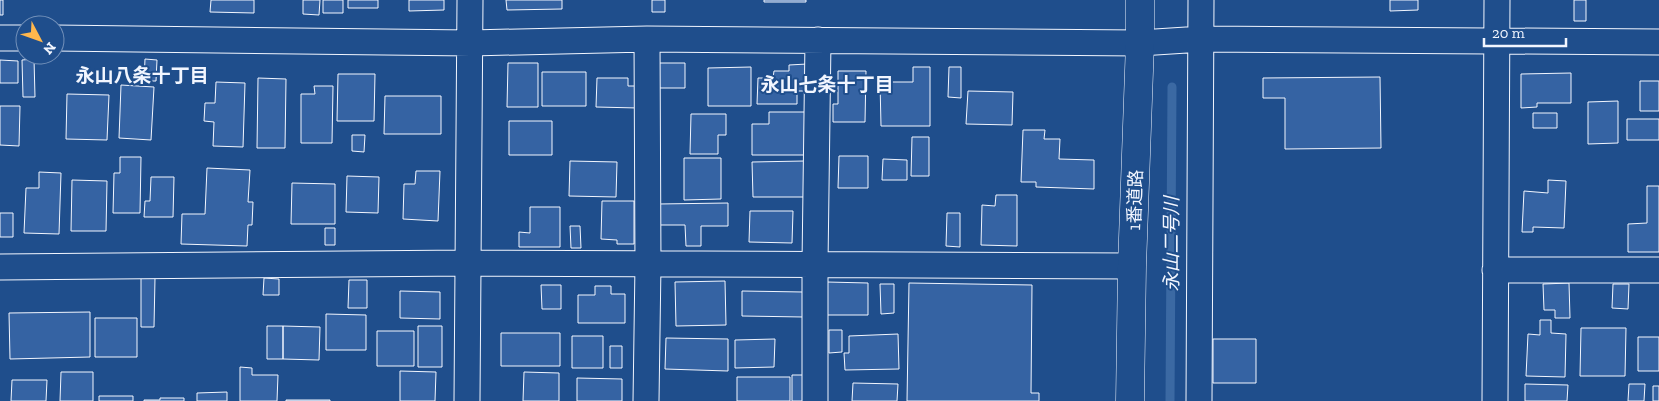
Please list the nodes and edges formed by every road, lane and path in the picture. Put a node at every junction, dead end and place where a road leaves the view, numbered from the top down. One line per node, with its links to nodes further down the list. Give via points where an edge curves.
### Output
1 (470, 0): 12 (street)
2 (1140, 0): 14 (street, 1番道路)
3 (1201, 0): 9 (street)
4 (1497, 0): 11 (street)
5 (0, 38): 6 (street)
6 (15, 38)
7 (65, 38): 12 (street)
8 (647, 39): 10 (street); 12 (street); 16 (street)
9 (1202, 39): 11 (street); 14 (street); 26 (street)
10 (818, 40): 14 (street); 17 (street)
11 (1498, 41): 13 (street); 20 (street)
12 (471, 42): 15 (street)
13 (1659, 42)
14 (1140, 43): 18 (street, 1番道路)
15 (468, 263): 16 (street); 19 (street); 22 (street)
16 (648, 264): 17 (street); 23 (street)
17 (815, 264): 18 (street); 24 (street)
18 (1132, 266): 25 (street, 1番道路)
19 (0, 267)
20 (1495, 270): 21 (street); 27 (street)
21 (1659, 270)
22 (467, 401)
23 (646, 401)
24 (815, 401)
25 (1130, 401)
26 (1200, 401)
27 (1495, 401)

